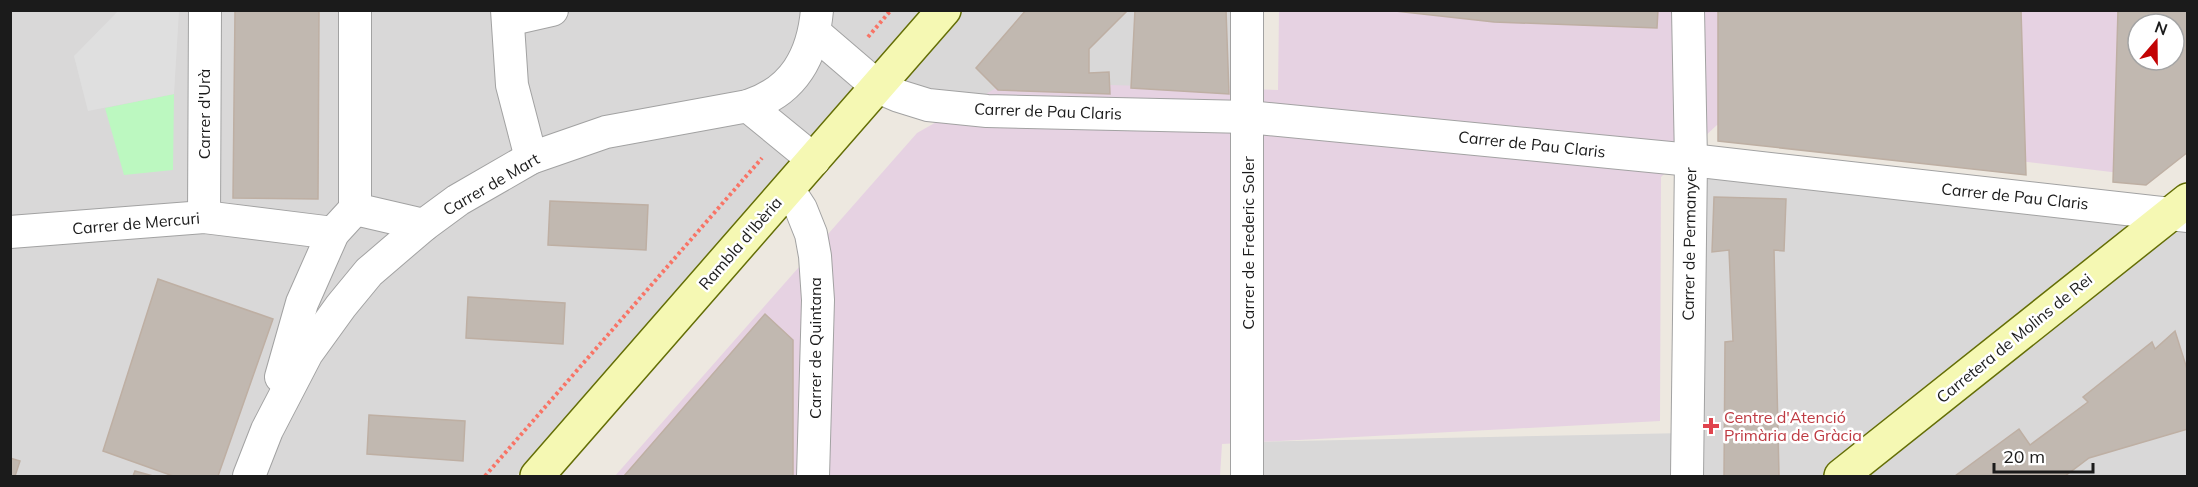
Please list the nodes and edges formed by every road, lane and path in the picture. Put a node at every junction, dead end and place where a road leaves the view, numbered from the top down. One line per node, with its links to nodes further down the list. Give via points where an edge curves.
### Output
1 (204, 10): 21 (street, Carrer d'Urà)
2 (355, 10): 19 (street)
3 (552, 10): 8 (street)
4 (891, 10): 10 (path)
5 (944, 10): 11 (main road, Rambla d'Ibèria)
6 (1247, 10): 13 (street, Carrer de Frederic Soler)
7 (1688, 10): 17 (street, Carrer de Permanyer)
8 (507, 15): 15 (street, via 512,85)
9 (816, 22): 10 (street, Carrer de Pau Claris); 12 (street, Carrer de Mart, via 808,56 796,75 765,100)
10 (847, 61): 11 (street, Carrer de Pau Claris)
11 (878, 87): 13 (street, Carrer de Pau Claris, via 928,105 987,111); 16 (main road, Rambla d'Ibèria)
12 (748, 106): 14 (street); 15 (street, Carrer de Mart, via 606,132)
13 (1248, 117): 17 (street, Carrer de Pau Claris); 30 (street, Carrer de Frederic Soler)
14 (783, 134): 16 (street); 27 (path)
15 (531, 158): 22 (street, Carrer de Mart, via 458,200)
16 (814, 160): 18 (main road, Rambla d'Ibèria)
17 (1691, 160): 20 (street, Carrer de Pau Claris); 31 (street, Carrer de Permanyer)
18 (788, 189): 28 (main road, Rambla d'Ibèria); 29 (street, Carrer de Quintana, via 811,234 818,300)
19 (355, 209): 22 (street); 24 (street, Carrer de Mart)
20 (2182, 210): 32 (main road, Carretera de Molins de Rei)
21 (204, 217): 23 (street, Carrer de Mercuri); 24 (street, Carrer de Mercuri)
22 (424, 225): 25 (street, Carrer de Mart, via 369,272 341,306 307,354)
23 (10, 232)
24 (333, 233): 25 (street, Carrer de Mart, via 302,303)
25 (267, 430): 26 (street, Carrer de Mart)
26 (249, 477)
27 (485, 477)
28 (537, 477)
29 (813, 477)
30 (1247, 477)
31 (1686, 477)
32 (1841, 477)

